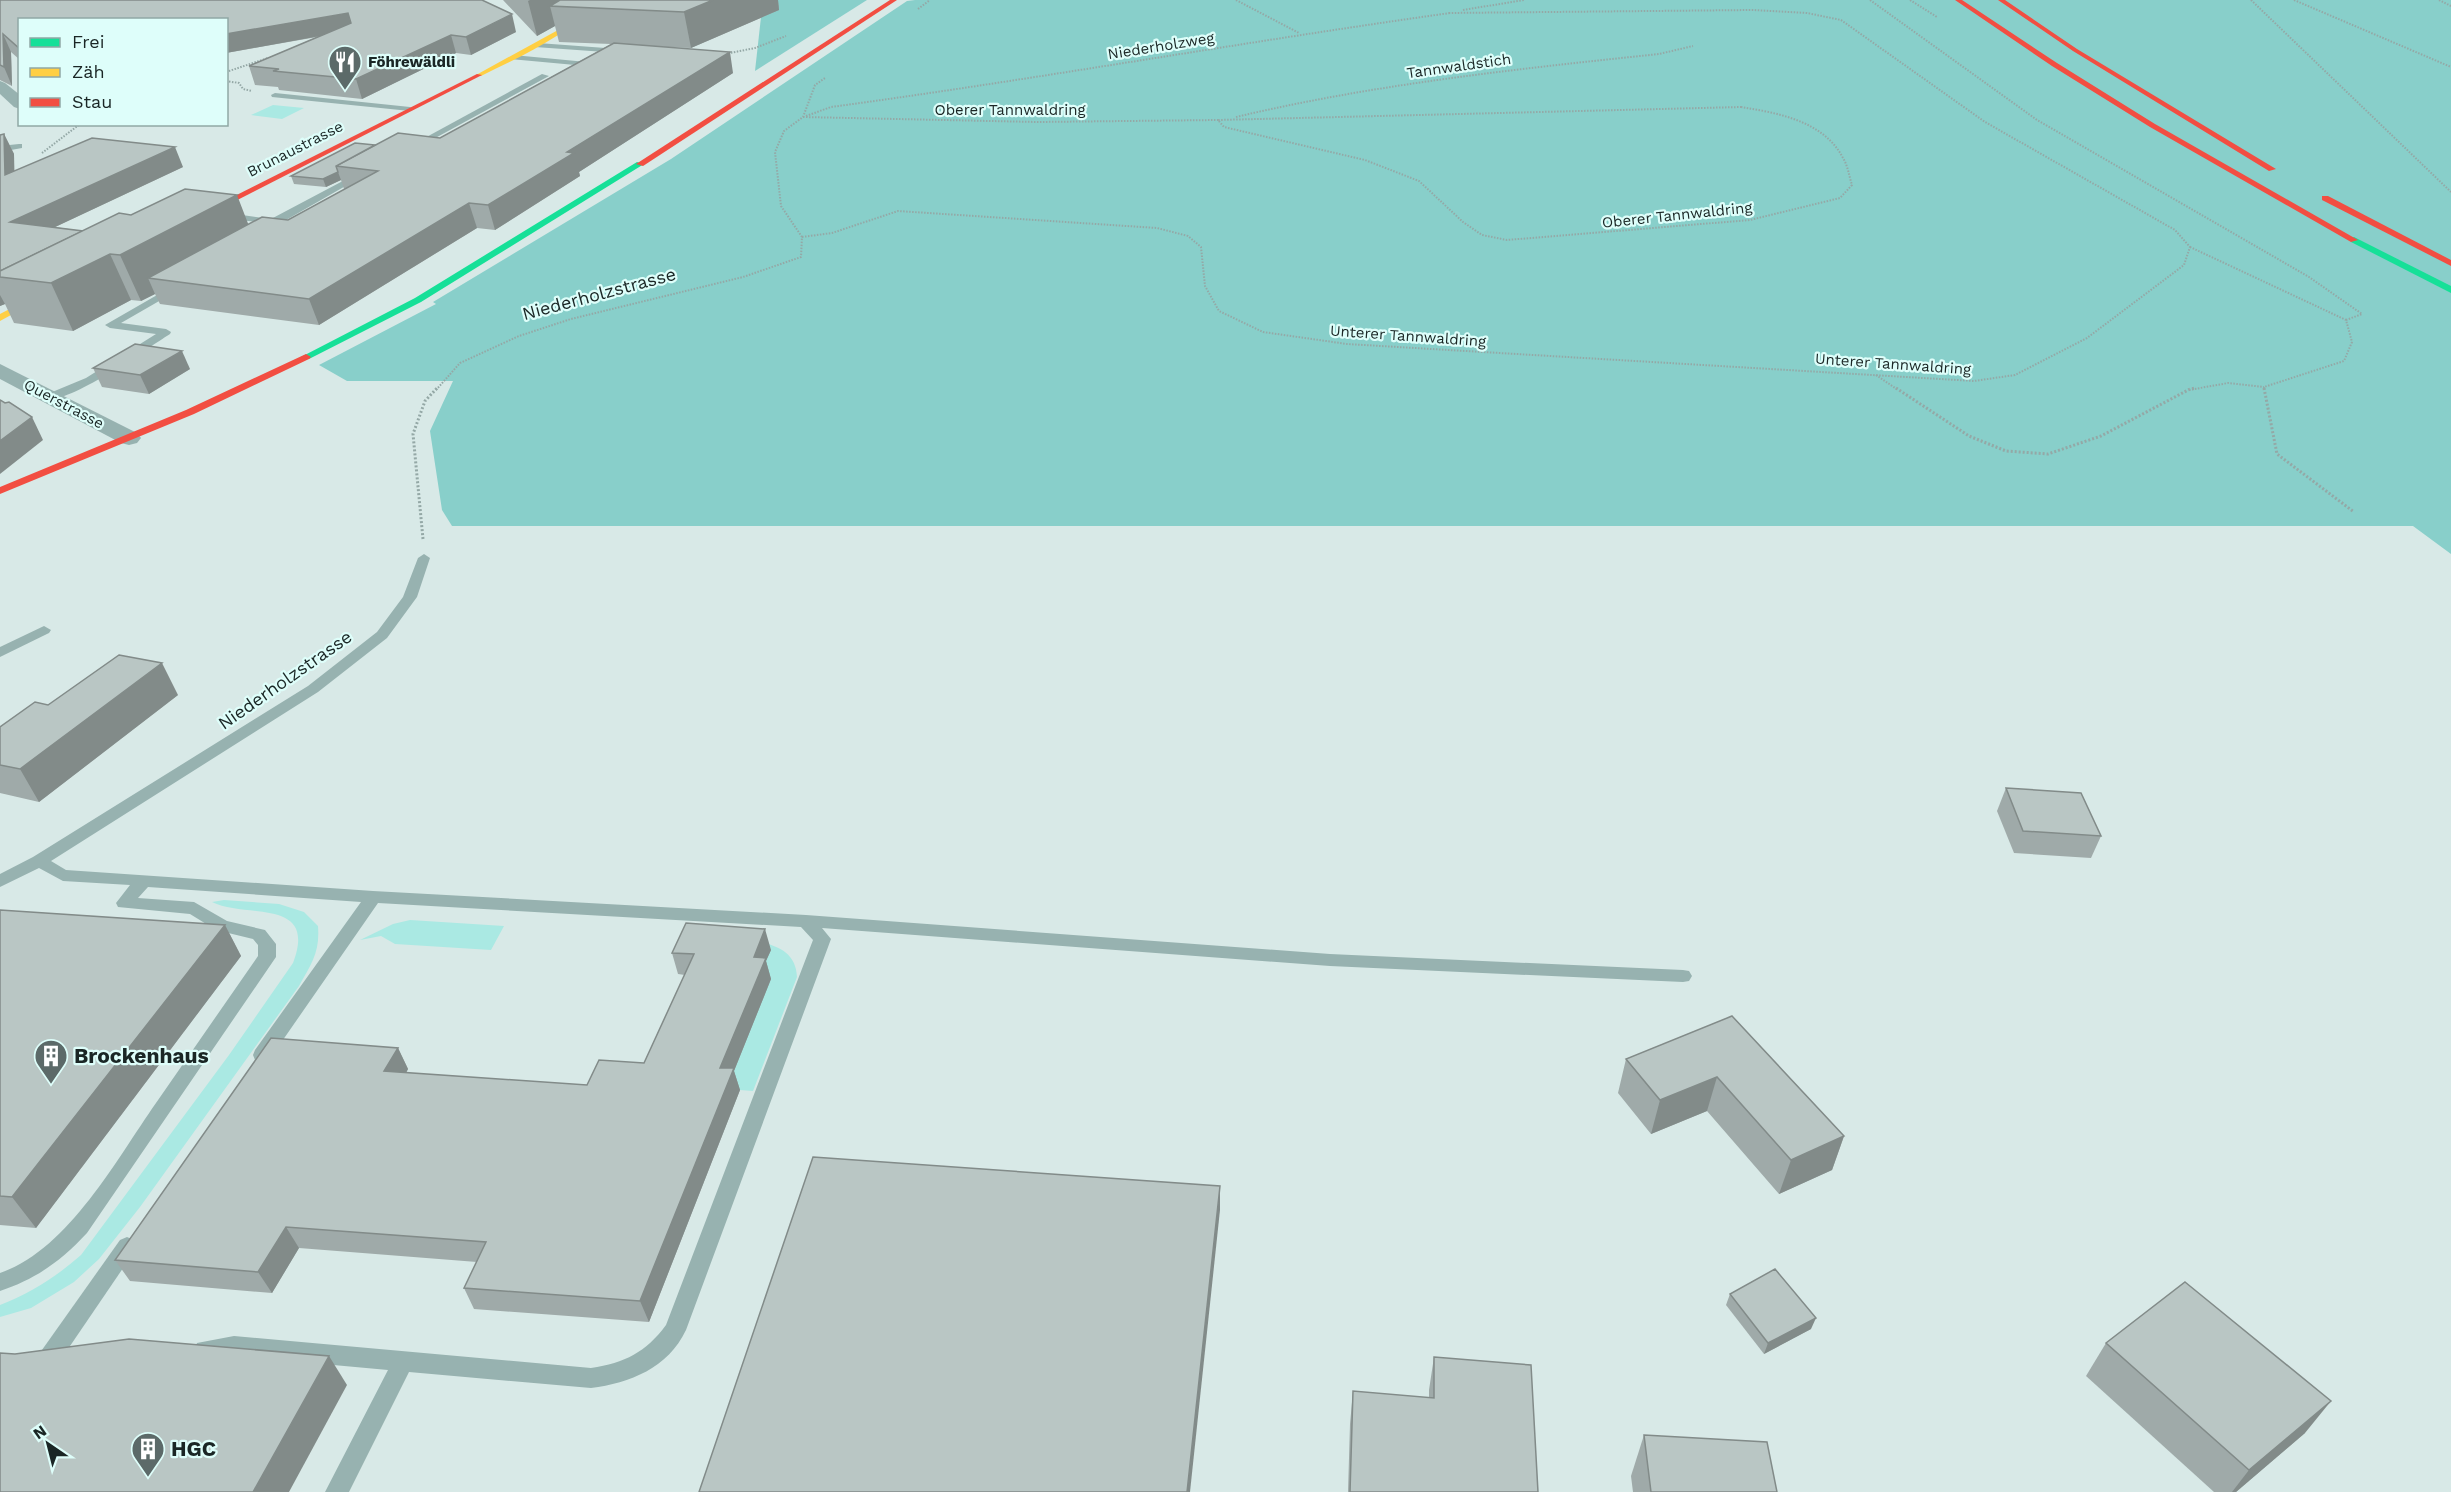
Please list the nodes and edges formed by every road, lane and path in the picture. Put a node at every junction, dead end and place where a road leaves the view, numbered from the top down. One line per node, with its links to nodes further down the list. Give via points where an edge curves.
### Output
1 (598, 0): 19 (main road, Brunaustrasse, via 571,25)
2 (894, 0): 61 (main road, via 472,269 348,337)
3 (930, 0): 16 (path)
4 (1236, 0): 18 (path)
5 (1524, 0): 13 (path, Niederholzweg)
6 (1870, 0): 56 (path, via 2037,120 2309,277 2362,314)
7 (1958, 0): 54 (main road, via 2060,69 2192,150)
8 (1989, 0): 38 (main road, via 2125,91 2202,137)
9 (2001, 0): 38 (main road)
10 (2251, 0): 42 (path)
11 (2295, 0): 24 (path)
12 (2439, 0): 14 (path)
13 (1518, 1): 15 (path, Niederholzweg)
14 (2451, 6)
15 (1448, 13): 18 (path, Niederholzweg); 50 (path, via 1771,10 1821,14 1841,20 1985,122 2175,230)
16 (911, 14)
17 (793, 32): 21 (path, via 755,48)
18 (1301, 34): 32 (path, Niederholzweg, via 1013,82 831,107)
19 (538, 45): 23 (main road, Brunaustrasse); 23 (lane, via 627,52 602,66)
20 (1693, 46): 34 (path, Tannwaldstich, via 1659,54 1448,76)
21 (717, 55)
22 (274, 56): 25 (path)
23 (513, 57): 31 (main road, Brunaustrasse)
24 (2451, 67)
25 (228, 71)
26 (545, 76): 37 (lane)
27 (825, 78): 32 (path, via 815,85)
28 (0, 86): 30 (street)
29 (274, 94): 31 (lane)
30 (18, 102)
31 (410, 109): 43 (main road, Brunaustrasse)
32 (803, 117): 33 (path, Oberer Tannwaldring); 49 (path, via 784,130 775,152 781,206)
33 (1217, 119): 34 (path, Oberer Tannwaldring); 34 (path, Oberer Tannwaldring, via 1224,127 1365,160 1419,181 1482,235 1508,240 1750,220 1840,198 1852,185 1842,155 1809,123 1781,113 1742,107)
34 (1230, 119)
35 (19, 146): 36 (lane)
36 (0, 149)
37 (410, 149)
38 (2241, 152): 40 (main road)
39 (368, 171): 44 (lane)
40 (2289, 178)
41 (2309, 189): 51 (main road)
42 (2451, 192)
43 (204, 213): 44 (lane); 45 (main road, Brunaustrasse)
44 (274, 221): 46 (lane)
45 (187, 222)
46 (293, 224)
47 (283, 229): 48 (lane)
48 (273, 235)
49 (802, 237): 58 (path, Unterer Tannwaldring, via 832,233 898,211 1157,228 1188,236 1201,247 1205,286 1219,311 1263,332 1347,344); 64 (path, Niederholzstrasse, via 801,256 743,277 571,319 519,336 460,363 425,400 413,434)
50 (2190, 247): 56 (path); 58 (path, Unterer Tannwaldring, via 2184,265 2154,289 2087,338 2015,375 1974,381)
51 (2451, 263)
52 (182, 286): 60 (lane, via 110,325 166,332 90,380)
53 (60, 287): 55 (main road)
54 (2451, 290)
55 (0, 318)
56 (2346, 320): 59 (path, via 2352,342 2344,361)
57 (2, 373): 60 (street, Querstrasse)
58 (1875, 374): 59 (path, via 1969,435 2006,451 2048,454 2101,436 2190,389 2228,384)
59 (2264, 387): 63 (path, via 2277,454)
60 (50, 397): 61 (street, Querstrasse)
61 (129, 438): 62 (main road)
62 (0, 491)
63 (2354, 512)
64 (424, 558): 67 (lane, Niederholzstrasse, via 410,597 382,635 313,689)
65 (44, 630): 66 (lane)
66 (0, 653)
67 (39, 861): 68 (lane, via 63,875); 69 (lane, Niederholzstrasse)
68 (145, 880): 70 (lane); 75 (lane, via 124,903 194,908 222,926 259,934 267,944 267,957 89,1215 62,1248 22,1276)
69 (0, 881)
70 (373, 897): 71 (lane); 73 (lane)
71 (806, 921): 72 (lane, via 1330,960); 77 (lane, via 822,939 675,1330 662,1349 619,1376 591,1378)
72 (1683, 976)
73 (250, 1071)
74 (141, 1226): 78 (lane, via 34,1371)
75 (0, 1282)
76 (188, 1352): 77 (lane, via 234,1346)
77 (403, 1362): 79 (lane)
78 (62, 1368)
79 (337, 1492)

